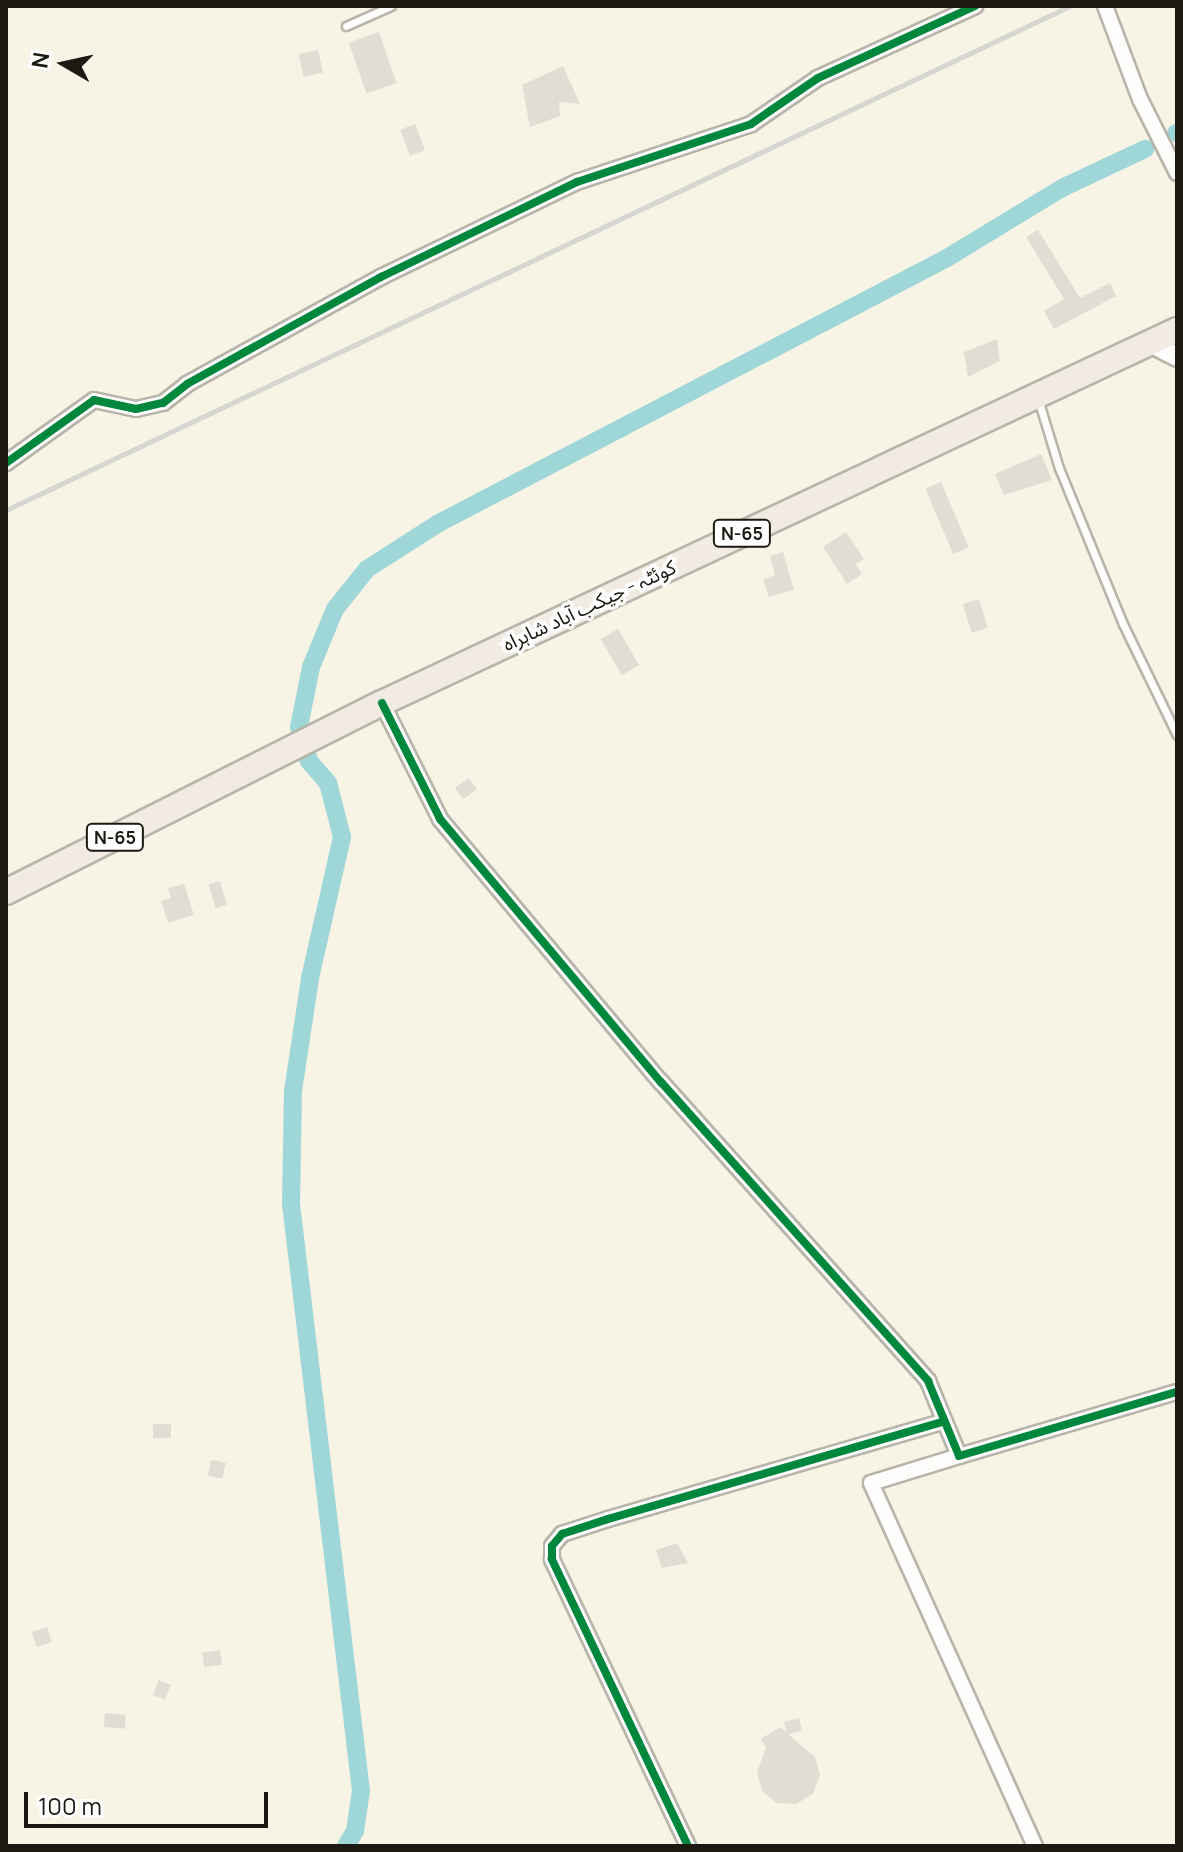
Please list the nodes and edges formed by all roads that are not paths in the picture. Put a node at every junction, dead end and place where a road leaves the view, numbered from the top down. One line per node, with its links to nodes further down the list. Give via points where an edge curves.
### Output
1 (391, 6): 4 (lane)
2 (975, 6): 10 (street, via 818,78 751,124 577,182 381,277 187,384 163,403 136,409 94,400)
3 (1105, 6): 5 (street, via 1140,99)
4 (346, 26)
5 (1177, 173)
6 (1177, 330): 7 (highway, کوئٹہ - جیکب آباد شاہراہ / N-65)
7 (1150, 343): 8 (street); 9 (highway, کوئٹہ - جیکب آباد شاہراہ / N-65)
8 (1177, 357)
9 (1037, 397): 11 (highway, کوئٹہ - جیکب آباد شاہراہ / N-65); 12 (lane, via 1059,468 1123,624)
10 (6, 463)
11 (382, 703): 13 (highway, کوئٹہ - جیکب آباد شاہراہ / N-65); 15 (street, via 440,819 661,1082 928,1381)
12 (1177, 735)
13 (6, 892)
14 (1177, 1392): 16 (street)
15 (941, 1422): 16 (street); 17 (street, via 608,1519 562,1534 552,1546 552,1559)
16 (959, 1456): 18 (street, via 871,1483)
17 (688, 1846)
18 (1035, 1846)

